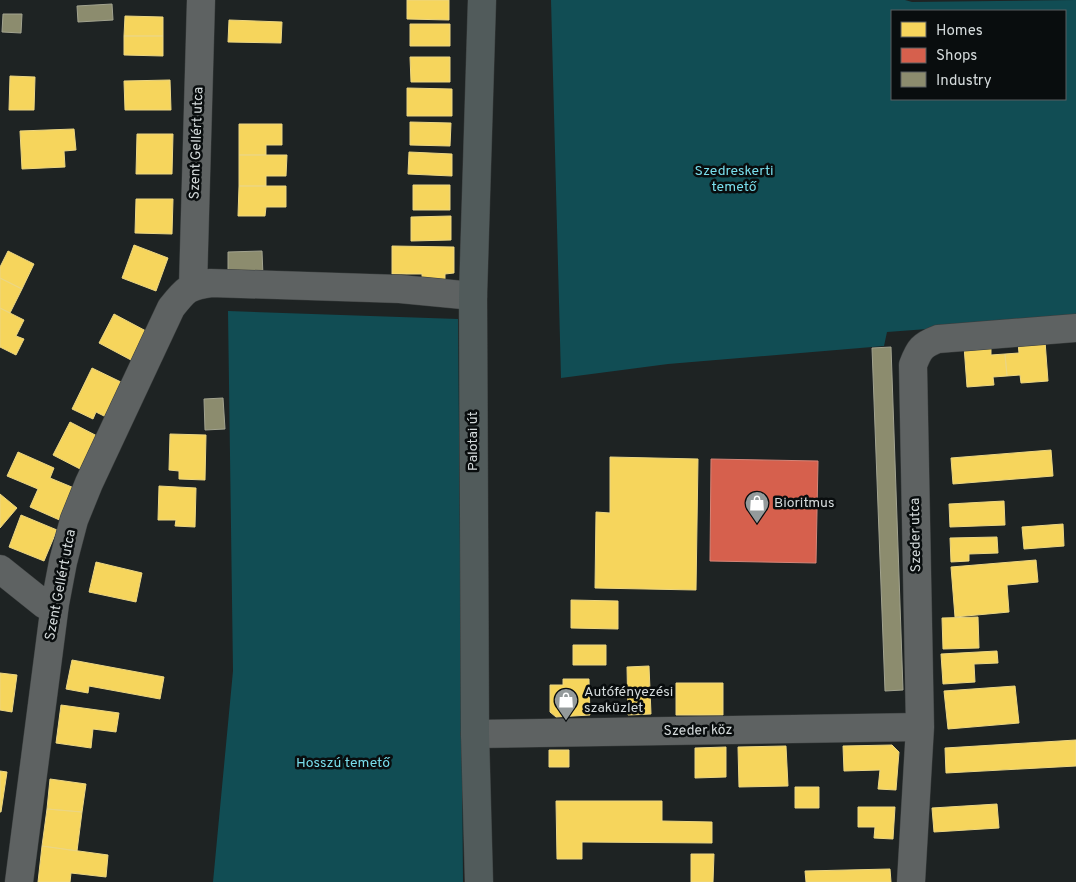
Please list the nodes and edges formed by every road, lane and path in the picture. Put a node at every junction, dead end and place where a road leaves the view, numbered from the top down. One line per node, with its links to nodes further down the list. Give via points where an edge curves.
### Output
1 (201, 0): 3 (street, Szent Gellért utca)
2 (482, 0): 4 (main road, Palotai út)
3 (192, 286): 4 (street, via 211,282 380,288); 7 (street, Szent Gellért utca, via 171,308 89,483 74,520)
4 (473, 296): 9 (main road, Palotai út)
5 (1076, 328): 8 (street, Szeder utca, via 938,339 918,352 913,365)
6 (0, 569): 7 (street, via 45,605)
7 (55, 604): 10 (street, Szent Gellért utca)
8 (920, 727): 9 (street, Szeder köz); 12 (street, Szeder utca)
9 (475, 734): 11 (main road, Palotai út)
10 (20, 882)
11 (479, 882)
12 (911, 882)

